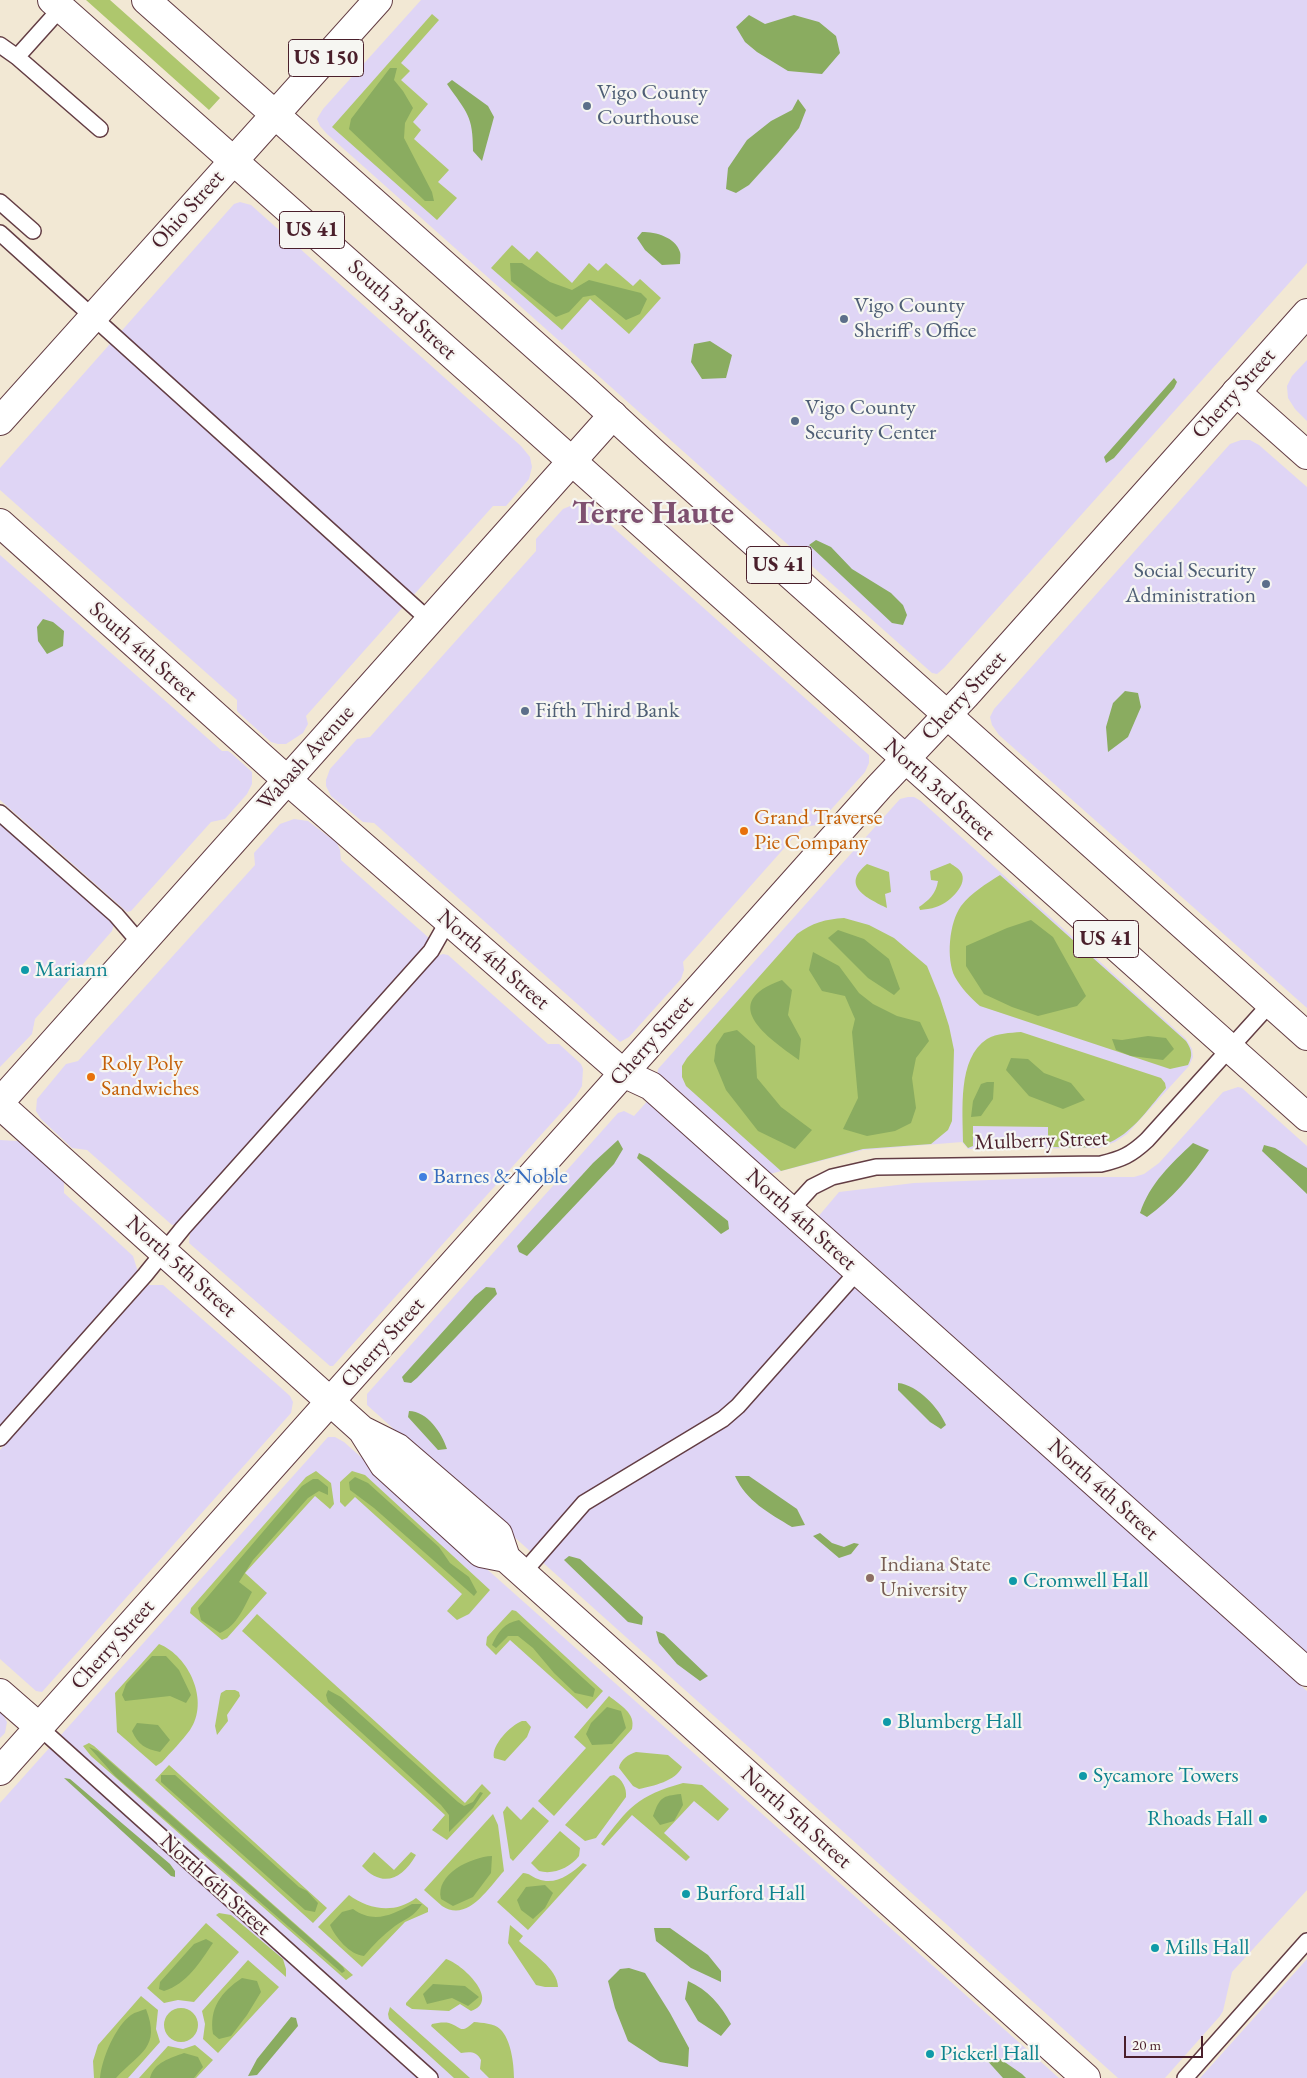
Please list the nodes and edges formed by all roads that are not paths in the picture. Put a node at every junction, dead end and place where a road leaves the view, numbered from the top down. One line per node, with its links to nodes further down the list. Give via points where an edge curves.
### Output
1 (146, 0): 6 (main road, US 41)
2 (378, 0): 6 (main road, Ohio Street / US 150)
3 (56, 4): 5 (lane); 8 (main road, South 3rd Street / US 41)
4 (0, 45): 5 (lane)
5 (18, 57): 7 (lane)
6 (274, 116): 8 (main road, Ohio Street); 15 (main road, US 41)
7 (100, 129)
8 (233, 160): 13 (main road, Ohio Street); 18 (main road, South 3rd Street / US 41)
9 (0, 202): 10 (lane)
10 (33, 231)
11 (0, 233): 13 (lane)
12 (1307, 313): 14 (main road, Cherry Street)
13 (93, 317): 16 (main road, Ohio Street); 20 (lane)
14 (1236, 392): 17 (main road); 21 (main road, Cherry Street)
15 (613, 415): 18 (main road, Wabash Avenue); 21 (main road, US 41)
16 (0, 421)
17 (1307, 455)
18 (572, 461): 20 (main road, Wabash Avenue); 22 (main road, North 3rd Street / US 41)
19 (0, 523): 23 (main road, South 4th Street)
20 (429, 620): 23 (main road, Wabash Avenue)
21 (946, 715): 22 (main road, Cherry Street); 27 (main road, US 41)
22 (905, 760): 29 (main road, North 3rd Street / US 41); 30 (main road, Cherry Street)
23 (287, 780): 25 (main road, North 4th Street); 26 (main road, Wabash Avenue)
24 (0, 813): 26 (lane, via 116,915)
25 (448, 921): 30 (main road, North 4th Street); 34 (lane, via 431,951)
26 (141, 944): 31 (main road, Wabash Avenue)
27 (1270, 1004): 28 (main road, US 41); 29 (lane, Mulberry Street)
28 (1307, 1036)
29 (1230, 1049): 32 (main road, North 3rd Street / US 41); 33 (lane, Mulberry Street, via 1147,1140 1133,1153 1117,1160 1093,1164 876,1167 832,1177 812,1187)
30 (623, 1074): 33 (main road, North 4th Street, via 651,1086); 36 (main road, Cherry Street)
31 (0, 1103): 34 (main road, North 5th Street)
32 (1307, 1117)
33 (790, 1211): 35 (main road, North 4th Street)
34 (164, 1252): 36 (main road, North 5th Street); 37 (lane)
35 (858, 1271): 38 (lane, via 723,1419 584,1503); 39 (main road, North 4th Street)
36 (331, 1401): 38 (main road, North 5th Street, via 362,1430 384,1465 481,1553); 41 (main road, Cherry Street)
37 (0, 1438)
38 (514, 1565): 45 (main road, North 5th Street)
39 (1307, 1672)
40 (0, 1693): 41 (main road, North 6th Street)
41 (39, 1727): 42 (main road, Cherry Street); 44 (lane, North 6th Street)
42 (0, 1771)
43 (1307, 1941): 46 (lane)
44 (430, 2078)
45 (1086, 2078)
46 (1185, 2078)

